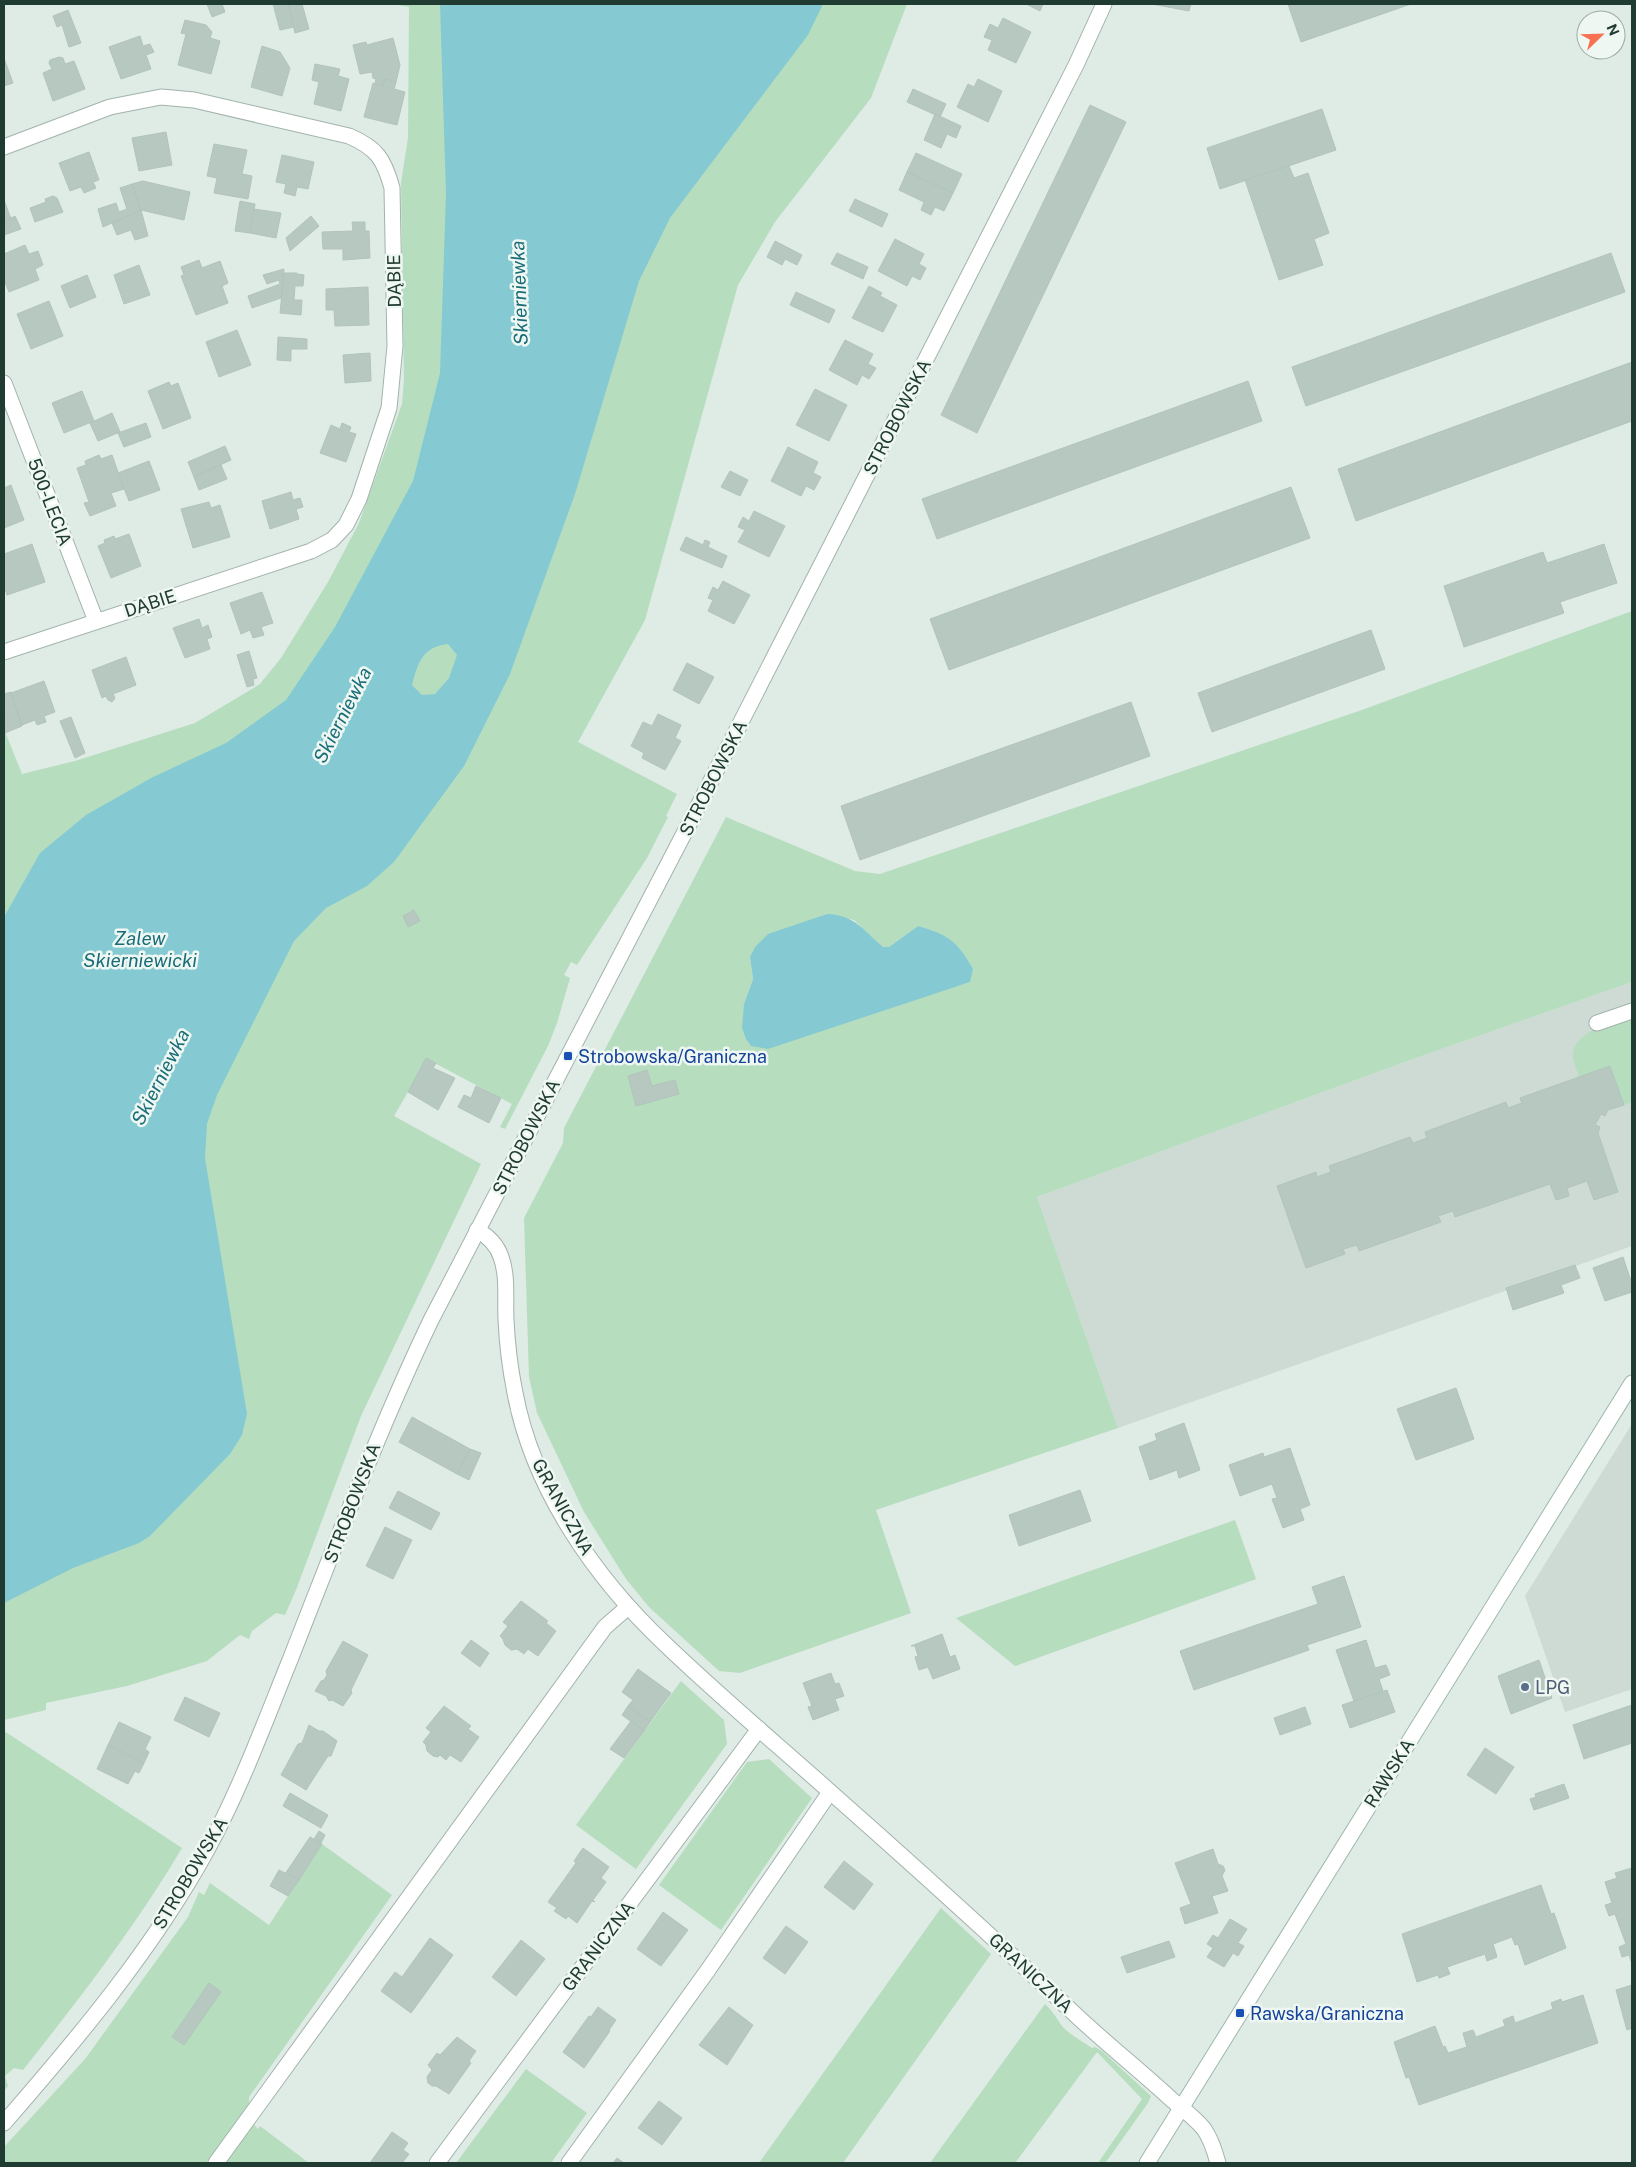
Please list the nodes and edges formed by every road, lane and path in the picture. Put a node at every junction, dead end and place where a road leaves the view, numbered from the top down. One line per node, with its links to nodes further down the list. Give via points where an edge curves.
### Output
1 (1104, 4): 8 (street, STROBOWSKA, via 1076,65 708,786)
2 (4, 147): 4 (street, DĄBIE, via 110,107 139,100 177,97 349,136 377,153 392,188 395,346 389,408 359,499 346,525 332,540 312,551)
3 (4, 383): 4 (street, 500-LECIA)
4 (96, 620): 5 (street, DĄBIE)
5 (4, 652)
6 (1632, 1010): 7 (street)
7 (1597, 1023)
8 (477, 1230): 10 (street, GRANICZNA, via 494,1244 504,1270 511,1372 520,1416 535,1460 583,1548); 14 (street, STROBOWSKA, via 402,1381 249,1762 207,1851 159,1928 117,1986)
9 (1632, 1383): 13 (street, RAWSKA)
10 (628, 1607): 11 (street, GRANICZNA); 15 (street, via 605,1627)
11 (759, 1729): 12 (street, GRANICZNA); 16 (street, GRANICZNA)
12 (830, 1792): 13 (street, GRANICZNA); 17 (street, via 708,1970)
13 (1182, 2108): 18 (street, RAWSKA); 19 (street, GRANICZNA, via 1205,2130)
14 (4, 2123)
15 (216, 2163)
16 (437, 2163)
17 (569, 2163)
18 (1147, 2163)
19 (1218, 2163)

